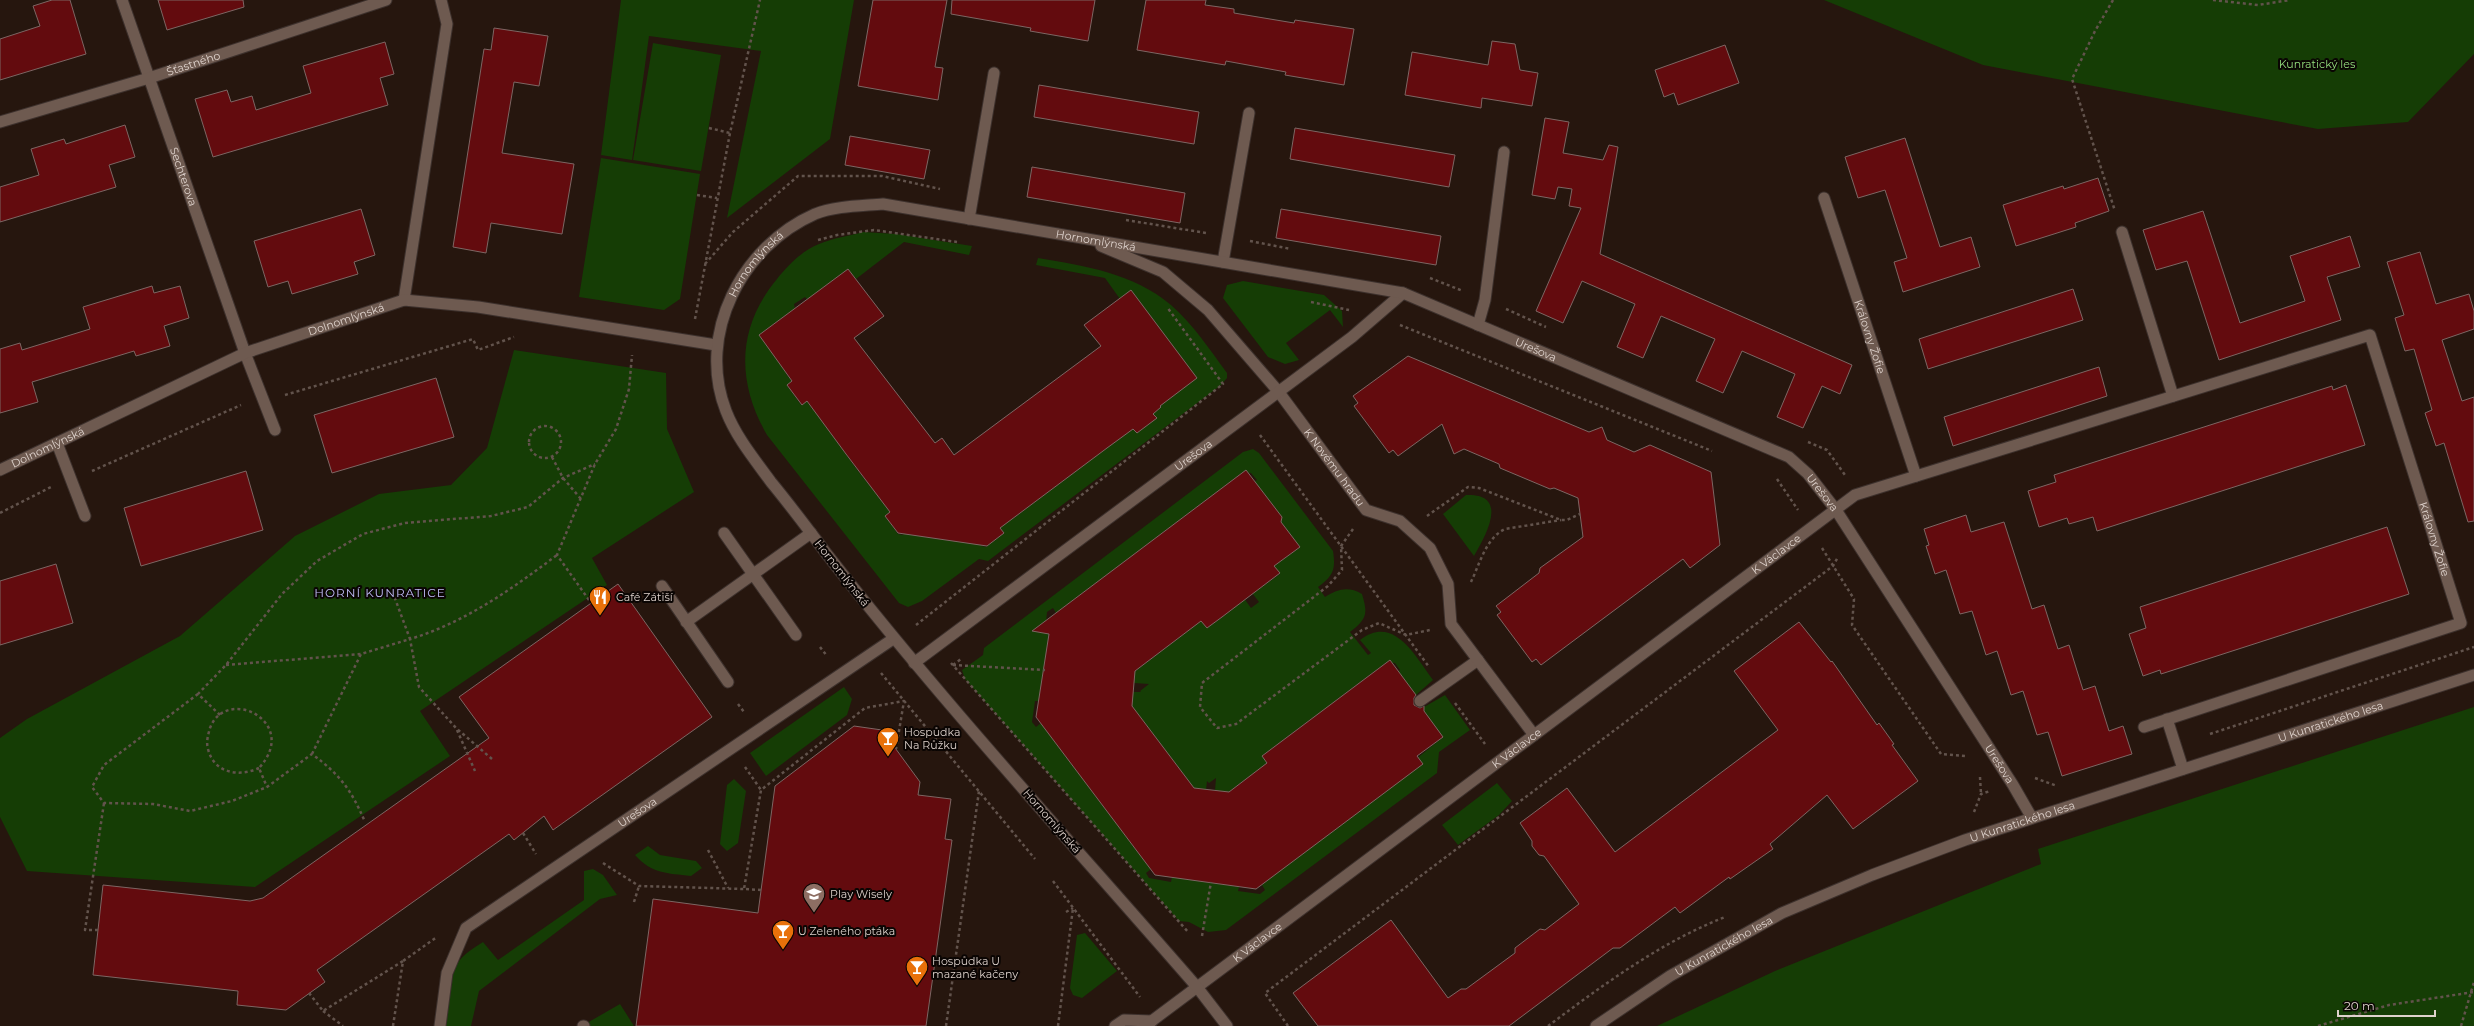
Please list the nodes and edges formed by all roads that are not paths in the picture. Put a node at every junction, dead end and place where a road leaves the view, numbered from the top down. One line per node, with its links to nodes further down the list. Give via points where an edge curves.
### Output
1 (122, 0): 5 (street, Sechterova)
2 (386, 0): 5 (street, Šťastného)
3 (441, 0): 15 (street, via 447,24)
4 (994, 73): 10 (street)
5 (149, 78): 7 (street, Šťastného); 18 (street, Sechterova)
6 (1249, 113): 13 (street)
7 (0, 122)
8 (1504, 152): 16 (street, via 1484,300)
9 (1824, 198): 24 (street, Královny Žofie)
10 (969, 219): 12 (street, Hornomlýnská); 17 (street, Hornomlýnská, via 883,204 818,213 790,227 744,274 726,304)
11 (2122, 232): 20 (street)
12 (1083, 239): 13 (street, Hornomlýnská); 19 (street, K Novému hradu, via 1163,272 1208,310)
13 (1223, 262): 14 (street, Hornomlýnská)
14 (1403, 293): 16 (street, Urešova); 19 (street, Urešova, via 1357,333)
15 (404, 300): 17 (street, Dolnomlýnská, via 478,306); 18 (street, Dolnomlýnská)
16 (1478, 325): 25 (street, Urešova, via 1789,457 1808,474)
17 (716, 345): 28 (street, Hornomlýnská, via 719,383 726,411 745,447)
18 (245, 354): 21 (street, Sechterova); 22 (street, Dolnomlýnská)
19 (1278, 391): 34 (street, K Novému hradu, via 1366,510 1400,521 1430,548 1448,584 1451,624); 35 (street, Urešova)
20 (2172, 396): 24 (street, Královny Žofie); 39 (street, Královny Žofie, via 2370,335 2461,623)
21 (275, 430)
22 (57, 443): 23 (street, Dolnomlýnská); 26 (street)
23 (0, 470)
24 (1916, 476): 25 (street, Královny Žofie, via 1855,495)
25 (1836, 510): 41 (street, K Václavce); 43 (street, Urešova)
26 (85, 516)
27 (724, 533): 29 (street)
28 (811, 533): 29 (street); 33 (street, Hornomlýnská)
29 (752, 574): 31 (street); 32 (street)
30 (662, 586): 31 (street)
31 (686, 622): 37 (street)
32 (796, 635)
33 (893, 639): 35 (street, Hornomlýnská); 46 (street, Urešova, via 466,928 447,973)
34 (1478, 660): 38 (street); 41 (street)
35 (914, 663): 44 (street, Hornomlýnská)
36 (2474, 675): 42 (street, U Kunratického lesa)
37 (728, 682)
38 (1420, 702)
39 (2167, 719): 40 (street, Královny Žofie); 42 (street)
40 (2144, 727)
41 (1534, 735): 44 (street, K Václavce)
42 (2183, 769): 43 (street, U Kunratického lesa)
43 (2032, 818): 49 (street, U Kunratického lesa, via 1872,875 1782,913 1670,976)
44 (1197, 987): 45 (street, K Václavce); 48 (street, Hornomlýnská)
45 (1148, 1023): 47 (street, via 1124,1020)
46 (440, 1026)
47 (1115, 1026)
48 (1227, 1026)
49 (1596, 1026)

